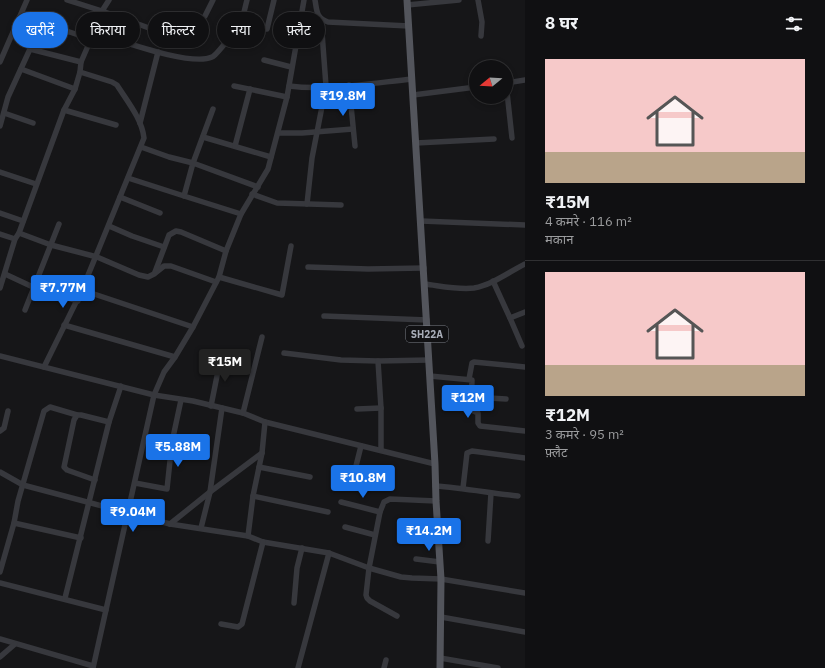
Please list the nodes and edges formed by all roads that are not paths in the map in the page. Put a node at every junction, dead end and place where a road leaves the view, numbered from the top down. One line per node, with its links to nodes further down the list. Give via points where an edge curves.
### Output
1 (27, 0): 13 (street)
2 (67, 0): 12 (street)
3 (109, 0): 12 (street)
4 (213, 0): 14 (street)
5 (247, 0): 15 (street)
6 (274, 0): 20 (street, via 267,29)
7 (304, 0): 32 (street)
8 (315, 0): 16 (street)
9 (459, 0): 11 (street)
10 (478, 0): 22 (street, via 482,22)
11 (407, 2): 18 (main road, SH22A)
12 (102, 11): 19 (street)
13 (22, 12)
14 (207, 12)
15 (244, 12)
16 (318, 12)
17 (325, 20): 18 (street)
18 (410, 26): 35 (main road, SH22A)
19 (148, 28)
20 (265, 28)
21 (12, 35): 30 (street)
22 (481, 36)
23 (140, 47): 28 (street)
24 (87, 48): 31 (street)
25 (219, 48): 28 (street, via 213,56 206,58 189,59)
26 (324, 48): 41 (street)
27 (30, 49): 31 (street); 33 (street)
28 (158, 52): 52 (street)
29 (264, 60): 32 (street)
30 (0, 62)
31 (81, 62): 34 (street)
32 (291, 67): 40 (street)
33 (21, 69): 43 (street); 50 (street)
34 (80, 72): 43 (street); 52 (street, via 117,85)
35 (412, 79): 38 (street); 45 (main road, SH22A)
36 (525, 80): 37 (street)
37 (513, 82)
38 (349, 85): 41 (street); 55 (street)
39 (234, 86): 44 (street)
40 (289, 86): 41 (street); 46 (street)
41 (326, 86): 56 (street)
42 (469, 88): 45 (street)
43 (75, 89): 49 (street)
44 (250, 89): 46 (street); 62 (street)
45 (413, 95): 61 (main road, SH22A)
46 (287, 97): 57 (street)
47 (508, 104): 59 (street)
48 (213, 109): 58 (street)
49 (64, 110): 53 (street); 69 (street)
50 (4, 113): 51 (street); 54 (street)
51 (33, 123)
52 (140, 123): 64 (street, via 144,130)
53 (116, 125)
54 (0, 126)
55 (353, 129): 56 (street); 63 (street)
56 (318, 132): 57 (street); 74 (street, via 312,158)
57 (279, 133): 65 (street)
58 (203, 137): 62 (street); 66 (street)
59 (512, 138)
60 (494, 139): 61 (street)
61 (416, 143): 80 (main road, SH22A)
62 (235, 146): 65 (street)
63 (355, 146)
64 (141, 147): 66 (street); 68 (street)
65 (271, 157): 70 (street, via 268,169)
66 (193, 163): 70 (street); 72 (street)
67 (0, 172): 69 (street)
68 (128, 178): 72 (street); 73 (street)
69 (36, 184): 79 (street)
70 (258, 187): 71 (street)
71 (252, 194): 74 (street, via 277,203); 78 (street)
72 (184, 196): 78 (street)
73 (120, 197): 77 (street); 83 (street)
74 (307, 204): 75 (street)
75 (341, 205)
76 (0, 213): 79 (street)
77 (160, 213)
78 (241, 214): 90 (street)
79 (23, 221): 84 (street)
80 (421, 221): 82 (street); 94 (main road, SH22A)
81 (59, 224): 87 (street)
82 (525, 225)
83 (109, 226): 89 (street); 91 (street)
84 (19, 233): 86 (street); 87 (street)
85 (0, 234): 86 (street)
86 (15, 239): 95 (street)
87 (51, 245): 91 (street); 101 (street)
88 (291, 246): 97 (street, via 282,295)
89 (164, 247): 90 (street, via 169,235 176,231); 96 (street)
90 (226, 251): 97 (street)
91 (96, 257): 96 (street, via 139,275 148,277); 102 (street)
92 (524, 266): 98 (street)
93 (308, 267): 94 (street)
94 (424, 268): 99 (main road, SH22A)
95 (3, 271): 100 (street); 101 (street)
96 (154, 274): 97 (street, via 164,266 171,266)
97 (218, 280): 110 (street)
98 (493, 281): 99 (street, via 475,288); 107 (street)
99 (424, 284): 108 (main road, SH22A)
100 (0, 288)
101 (35, 288): 103 (street); 104 (street)
102 (82, 290): 103 (street); 110 (street)
103 (78, 301): 109 (street)
104 (25, 310)
105 (525, 312): 107 (street)
106 (324, 316): 108 (street)
107 (510, 318): 112 (street)
108 (426, 320): 117 (main road, SH22A)
109 (64, 325): 116 (street); 119 (street)
110 (193, 327): 116 (street)
111 (262, 337): 133 (street)
112 (522, 346)
113 (284, 352): 118 (street, via 341,360)
114 (0, 356): 119 (street)
115 (222, 356): 128 (street)
116 (175, 357): 124 (street, via 164,372)
117 (428, 360): 118 (street); 121 (main road, SH22A)
118 (378, 361): 130 (street)
119 (44, 367): 123 (street)
120 (525, 367): 122 (street, via 474,362)
121 (430, 376): 122 (street); 143 (main road, SH22A)
122 (469, 379): 125 (street, via 472,380)
123 (121, 386): 124 (street); 135 (street)
124 (154, 395): 127 (street); 149 (street)
125 (472, 397): 126 (street); 138 (street, via 471,408 478,413 480,426)
126 (506, 399)
127 (181, 400): 128 (street); 149 (street, via 172,442 167,489)
128 (211, 406): 129 (street)
129 (222, 408): 133 (street); 153 (street)
130 (381, 408): 131 (street); 140 (street)
131 (357, 409)
132 (8, 411): 137 (street, via 4,428)
133 (244, 413): 136 (street)
134 (77, 415): 135 (street); 147 (street, via 64,467); 150 (street, via 50,407 44,411)
135 (109, 422): 147 (street)
136 (265, 422): 139 (street); 141 (street)
137 (0, 431)
138 (525, 431)
139 (361, 446): 140 (street); 148 (street)
140 (381, 450): 143 (street)
141 (262, 453): 144 (street); 153 (street)
142 (525, 458): 152 (street, via 472,451 467,453)
143 (435, 464): 151 (main road, SH22A)
144 (258, 467): 146 (street); 155 (street)
145 (0, 472): 150 (street)
146 (310, 477)
147 (95, 480): 158 (street)
148 (352, 482)
149 (135, 483): 160 (street)
150 (23, 485): 158 (street); 163 (street)
151 (435, 486): 152 (street); 157 (main road, SH22A)
152 (463, 488): 154 (street)
153 (210, 492): 164 (street); 166 (street)
154 (492, 493): 156 (street); 172 (street)
155 (253, 496): 161 (street); 170 (street)
156 (518, 496)
157 (436, 501): 162 (street, via 390,499 384,502); 168 (main road, SH22A)
158 (89, 502): 160 (street); 171 (street)
159 (341, 502): 162 (street)
160 (128, 512): 164 (street); 185 (street)
161 (328, 512)
162 (380, 512): 169 (street)
163 (14, 523): 171 (street); 179 (street)
164 (170, 524): 166 (street)
165 (345, 527): 169 (street)
166 (201, 528): 170 (street)
167 (412, 532): 168 (street)
168 (439, 534): 177 (main road, SH22A)
169 (375, 535): 178 (street)
170 (248, 536): 173 (street)
171 (81, 538): 183 (street)
172 (488, 541)
173 (263, 542): 174 (street); 188 (street, via 242,624 238,627)
174 (302, 548): 175 (street); 184 (street, via 297,568)
175 (329, 554): 178 (street); 196 (street)
176 (416, 559): 177 (street)
177 (440, 562): 180 (main road, SH22A)
178 (369, 568): 180 (street, via 412,578); 186 (street, via 367,598)
179 (0, 572)
180 (441, 579): 182 (street); 187 (main road, SH22A)
181 (0, 583): 183 (street)
182 (525, 593)
183 (65, 598): 185 (street)
184 (294, 603)
185 (106, 610): 195 (street)
186 (397, 616)
187 (441, 617): 189 (street); 193 (main road, SH22A)
188 (221, 624)
189 (525, 632)
190 (0, 639): 191 (street)
191 (15, 644): 192 (street); 195 (street)
192 (0, 657)
193 (440, 658): 198 (main road, SH22A); 199 (street)
194 (386, 660): 197 (street)
195 (93, 667)
196 (298, 668)
197 (384, 668)
198 (440, 668)
199 (498, 668)

